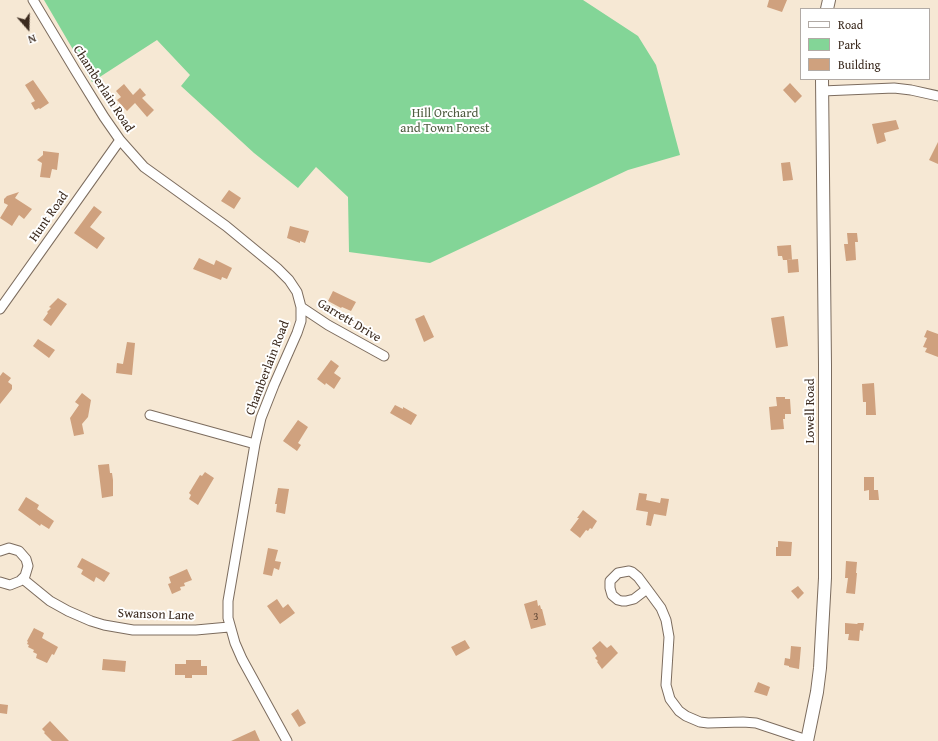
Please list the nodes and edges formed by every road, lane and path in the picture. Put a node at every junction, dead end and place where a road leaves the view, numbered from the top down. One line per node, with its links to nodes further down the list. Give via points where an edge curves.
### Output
1 (34, 0): 4 (street, Chamberlain Road, via 104,118)
2 (822, 85): 3 (street, via 894,88); 16 (street, Lowell Road, via 825,578 818,684)
3 (938, 96)
4 (120, 140): 5 (street, Chamberlain Road, via 144,167 226,226 277,268 297,292); 6 (street, Hunt Road)
5 (300, 307): 7 (street, Garrett Drive); 9 (street, Chamberlain Road, via 301,321 261,418)
6 (0, 308)
7 (384, 356)
8 (150, 415): 9 (street)
9 (255, 444): 14 (street, Chamberlain Road, via 228,602)
10 (0, 551): 11 (street, via 13,549 25,556 28,570)
11 (23, 579): 12 (street, via 10,585); 14 (street, Swanson Lane, via 50,601 104,625 133,630)
12 (0, 582)
13 (647, 589): 16 (street, via 661,608 666,620 669,643 666,685 670,699 679,711 700,722 756,723)
14 (230, 627): 15 (street, Chamberlain Road, via 242,659)
15 (287, 741)
16 (807, 741)

